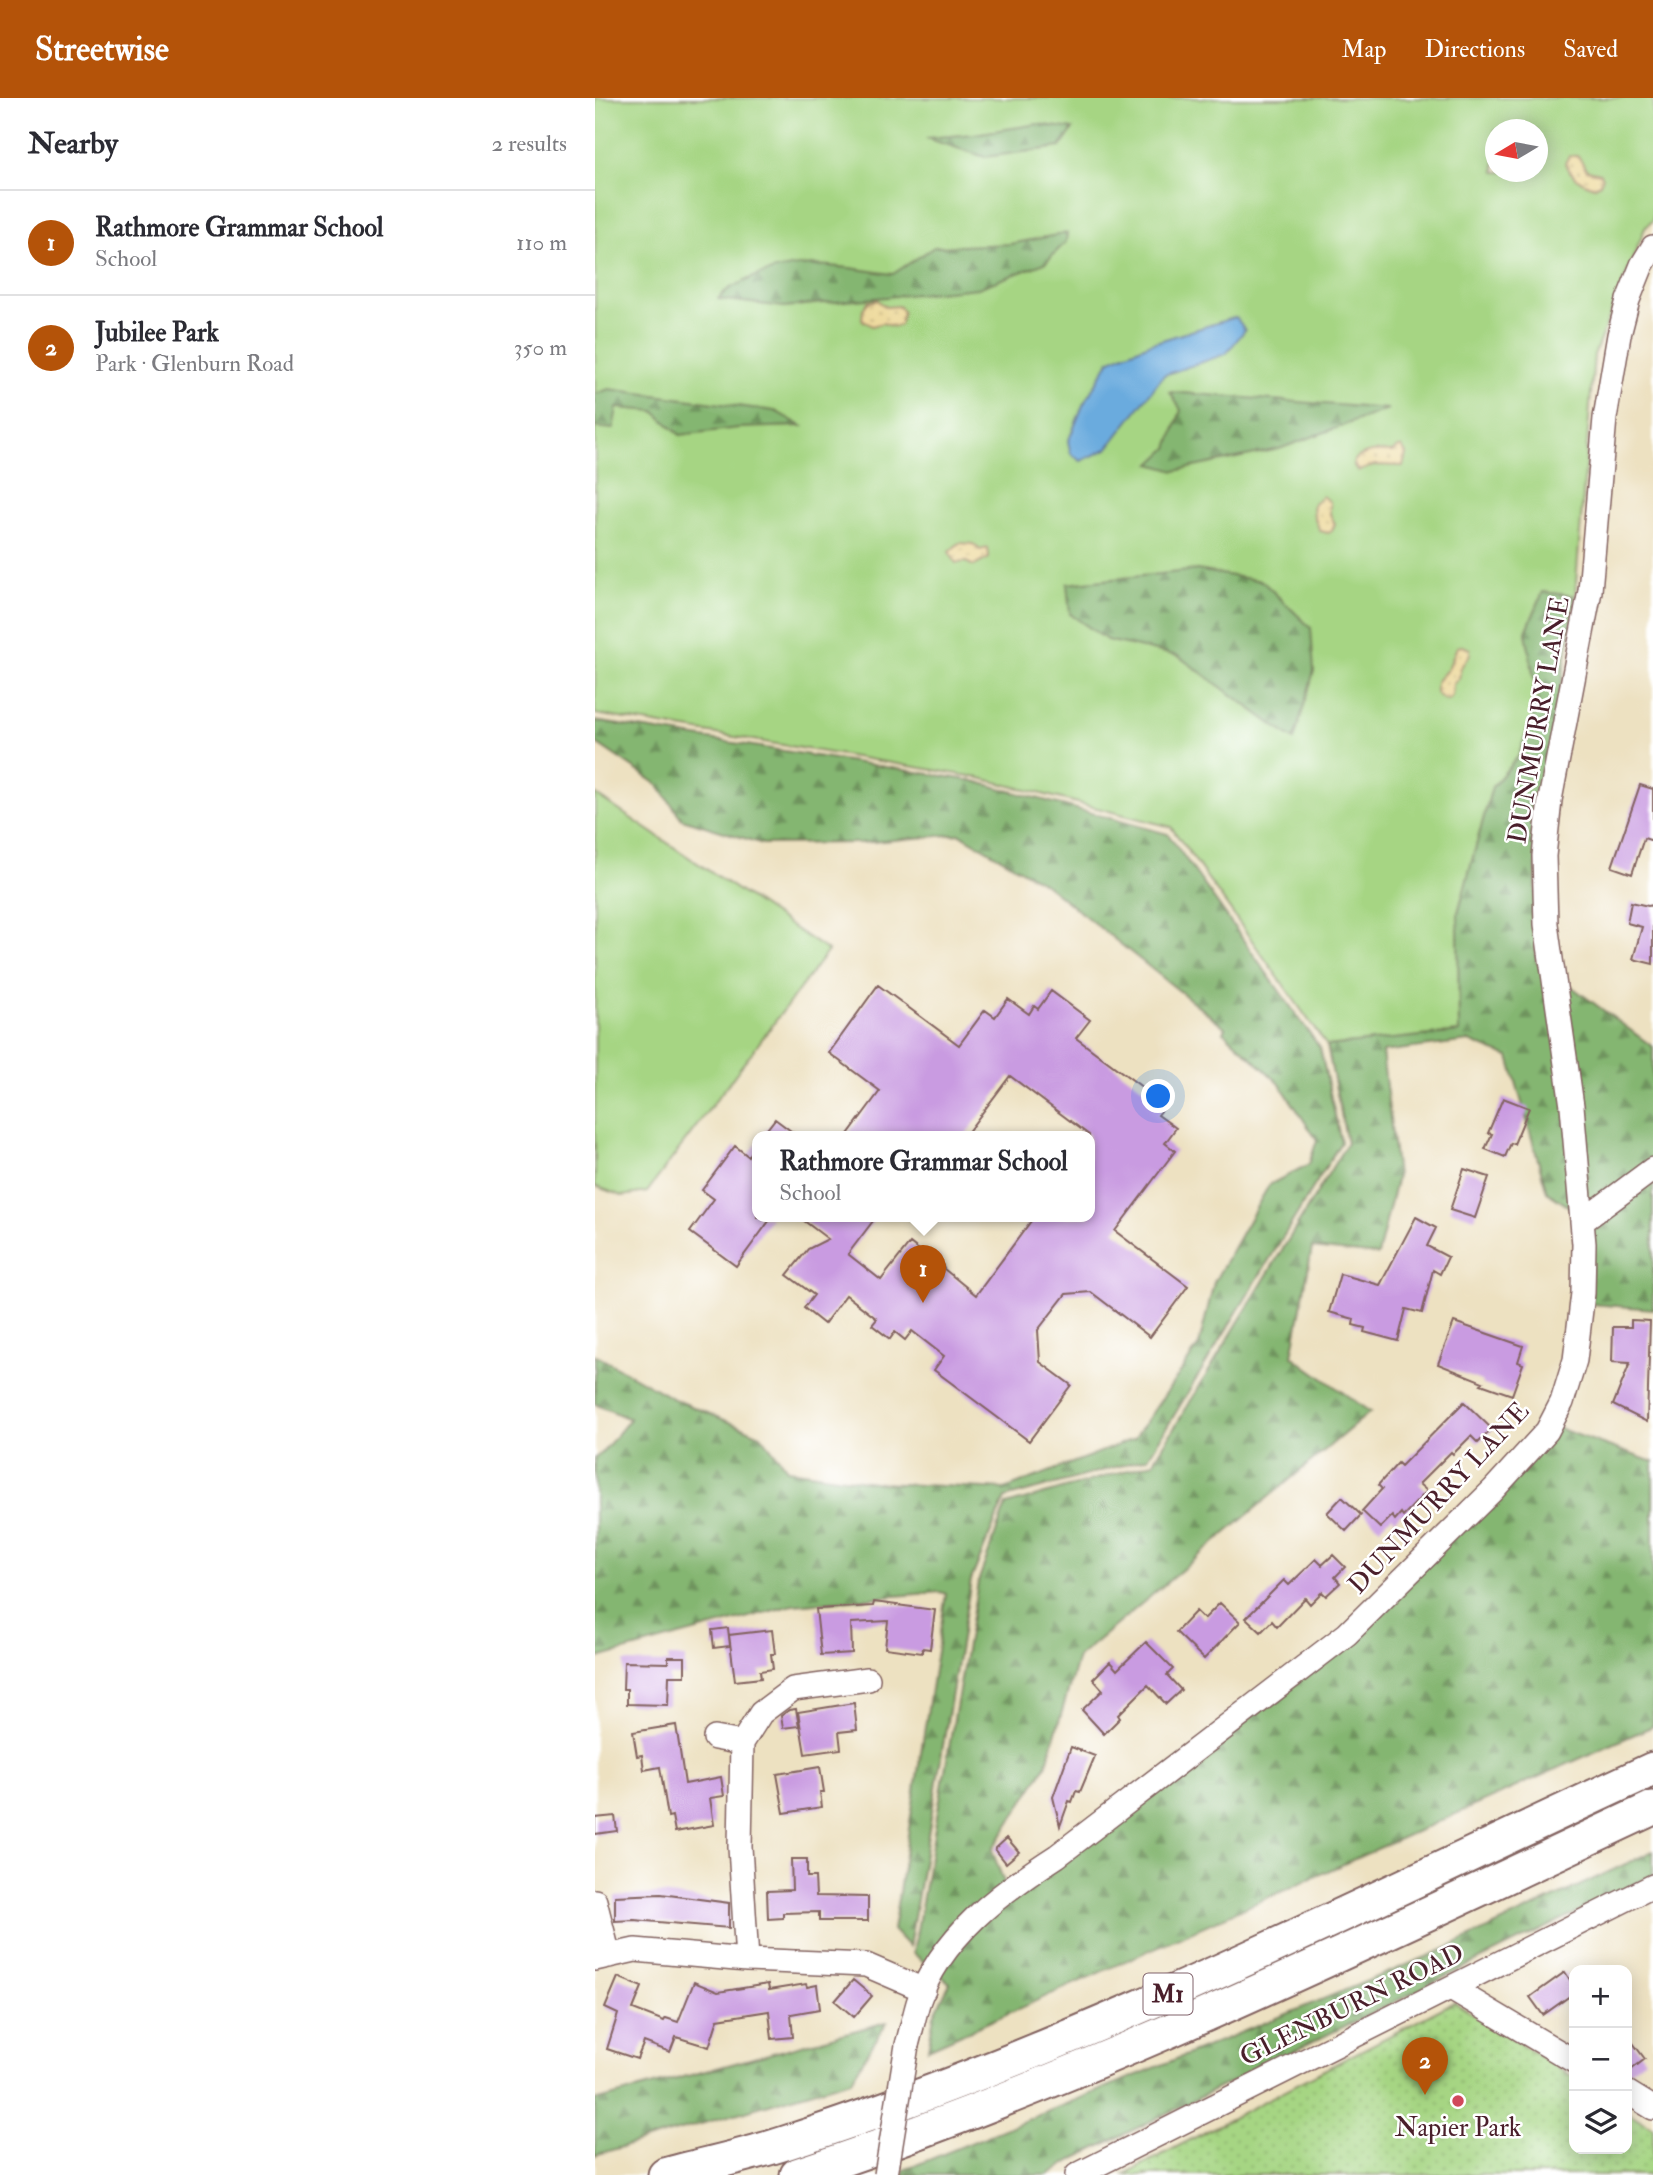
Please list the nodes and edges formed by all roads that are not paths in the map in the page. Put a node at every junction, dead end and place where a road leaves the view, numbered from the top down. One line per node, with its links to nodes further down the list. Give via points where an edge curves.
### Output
1 (1653, 247): 3 (street, DUNMURRY LANE, via 1628,300 1616,349 1605,418 1590,591 1550,800 1544,856 1546,924)
2 (1653, 1168): 3 (street)
3 (1583, 1221): 14 (street, DUNMURRY LANE, via 1583,1293 1575,1360 1547,1431 1347,1634 977,1915 935,1968)
4 (868, 1679): 6 (street, via 793,1689 761,1713)
5 (715, 1738): 6 (street)
6 (742, 1743): 12 (street, via 740,1847)
7 (1653, 1769): 18 (highway, M1, via 1018,2059 783,2144)
8 (1653, 1808): 19 (highway, M1, via 1105,2059)
9 (1653, 1886): 13 (street, GLENBURN ROAD)
10 (595, 1901): 11 (street)
11 (602, 1957): 12 (street, via 635,1950)
12 (747, 1960): 14 (street, via 866,1965)
13 (1451, 1988): 15 (street); 21 (street, GLENBURN ROAD)
14 (924, 1990): 20 (street, DUNMURRY LANE, bridge, via 907,2045)
15 (1569, 2058)
16 (1632, 2095): 17 (street)
17 (1653, 2108)
18 (665, 2175)
19 (797, 2175)
20 (886, 2175)
21 (1077, 2175)

